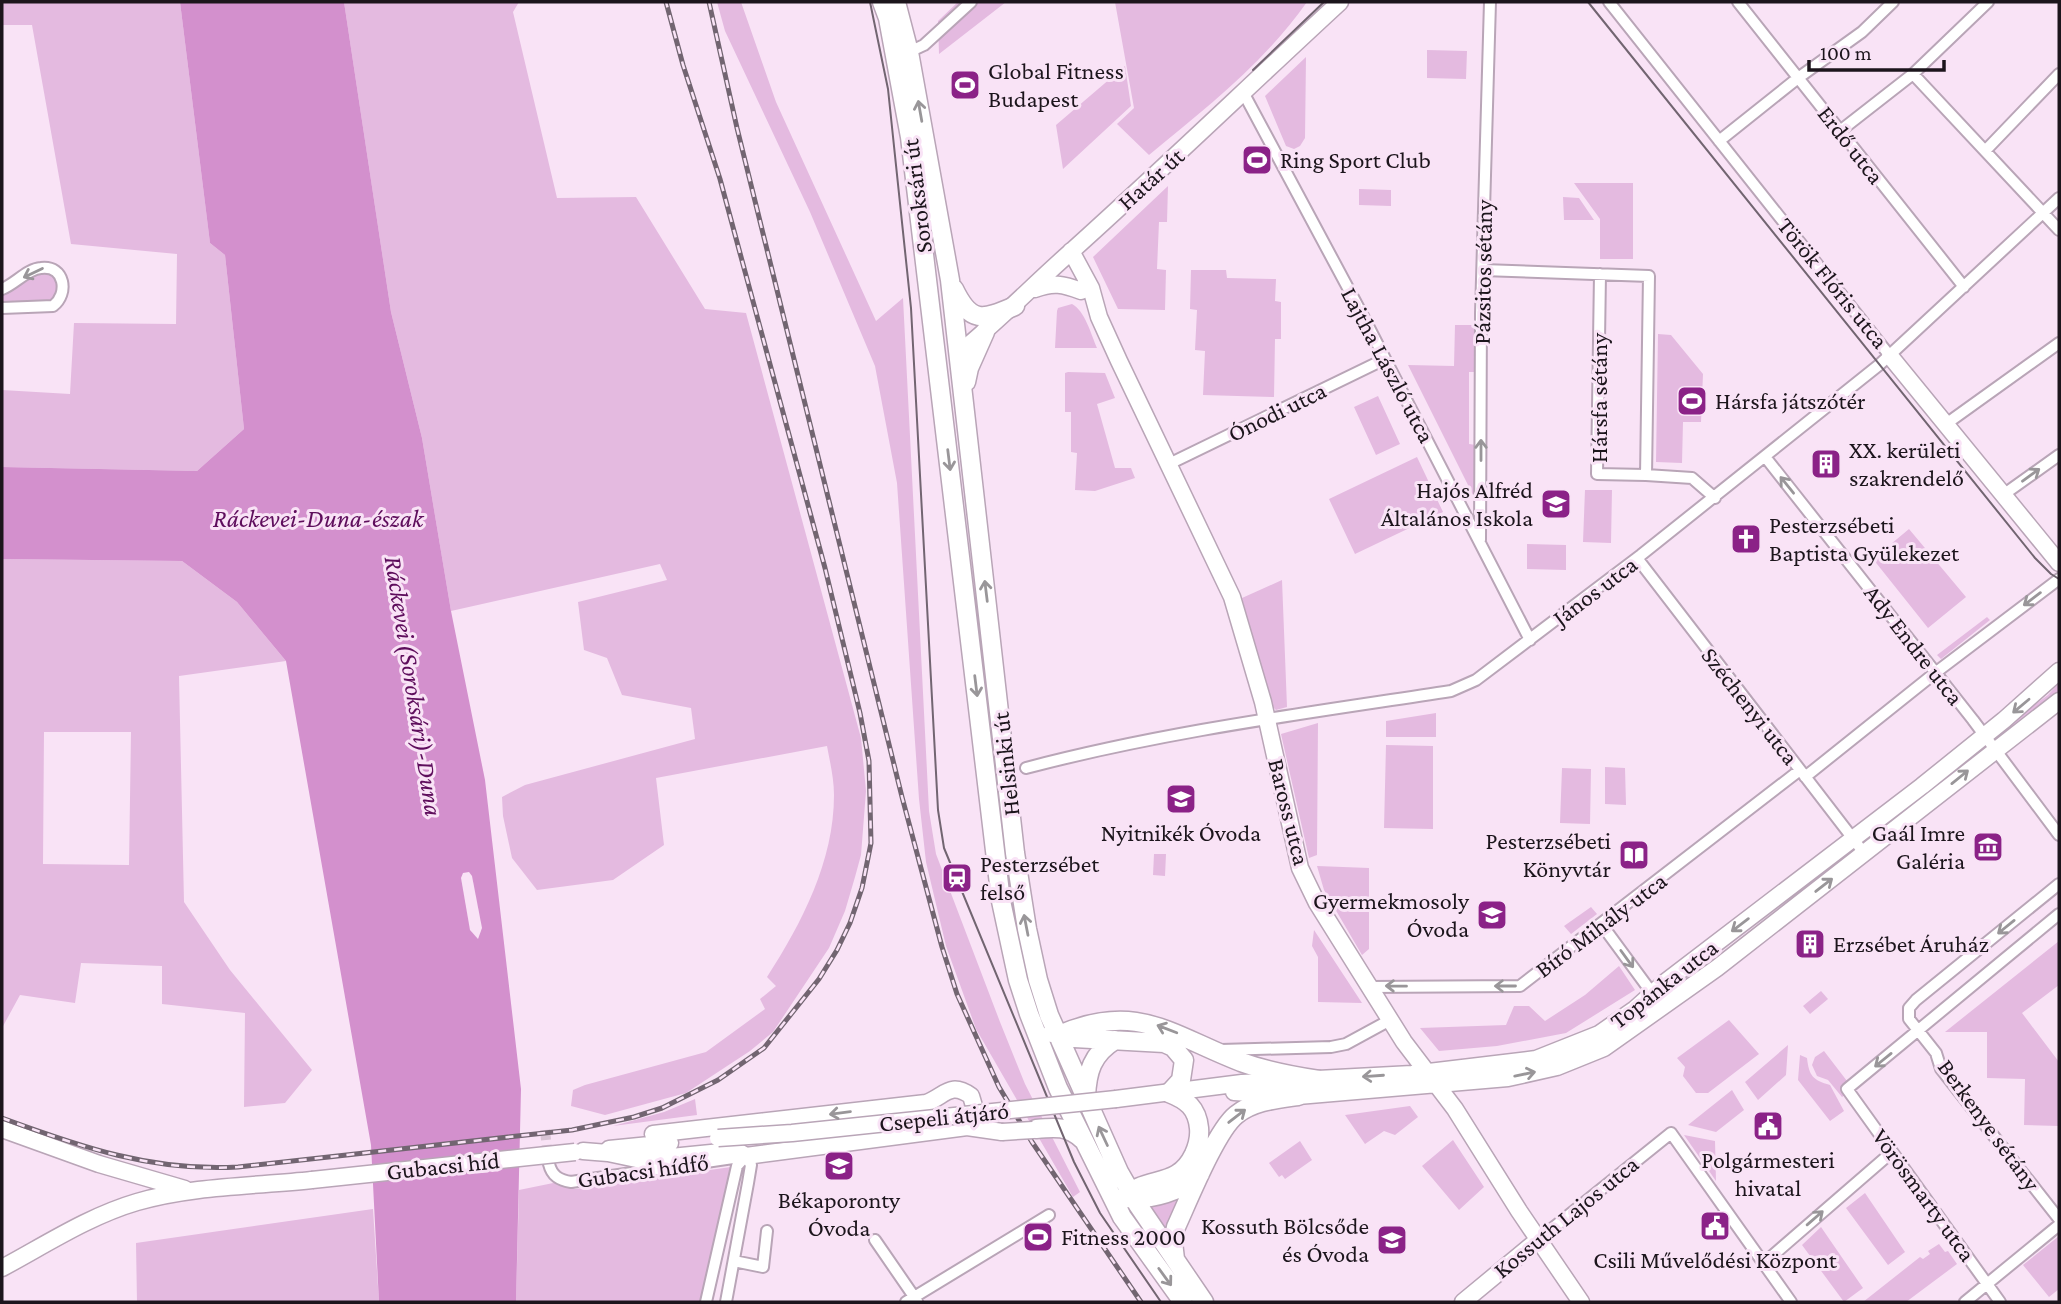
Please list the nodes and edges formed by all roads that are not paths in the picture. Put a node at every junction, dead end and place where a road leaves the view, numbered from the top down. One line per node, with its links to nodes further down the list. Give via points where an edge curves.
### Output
1 (883, 2): 29 (main road, Soroksári út, via 910,137)
2 (896, 2): 10 (main road, Soroksári út)
3 (971, 2): 10 (street, via 924,46)
4 (1340, 2): 14 (street, Határ út)
5 (1490, 2): 22 (street, Pázsitos sétány)
6 (1738, 2): 13 (street, Erdő utca)
7 (1893, 2): 13 (street, via 1862,32)
8 (1988, 2): 11 (street)
9 (1614, 4): 16 (street, Török Flóris utca)
10 (909, 52): 24 (main road, Soroksári út, one-way to 10)
11 (1913, 74): 15 (street); 17 (street)
12 (2059, 74): 17 (street)
13 (1798, 78): 15 (street, Erdő utca); 16 (street)
14 (1243, 92): 21 (street, Határ út); 37 (street, Lajtha László utca)
15 (1840, 131): 25 (street, Erdő utca)
16 (1719, 141): 36 (street, Török Flóris utca)
17 (1985, 151): 19 (street)
18 (2059, 198): 19 (street, János utca)
19 (2043, 213): 20 (street); 25 (street, János utca)
20 (2059, 230)
21 (1068, 254): 27 (street, Határ út); 28 (street, Baross utca); 32 (street, Baross utca, via 1091,288)
22 (1483, 270): 23 (street, Hársfa sétány); 47 (street, Pázsitos sétány, one-way to 22)
23 (1600, 274): 44 (street, Hársfa sétány, via 1649,276); 44 (street, Hársfa sétány, via 1597,474)
24 (950, 281): 30 (main road, via 963,307 975,316); 35 (main road, Soroksári út)
25 (1964, 287): 36 (street, János utca)
26 (2, 289): 31 (street, one-way to 26, via 53,306 64,290 60,276 43,267)
27 (1029, 291): 28 (street, via 1049,284); 30 (street, Határ út)
28 (1081, 291): 32 (street, Baross utca)
29 (928, 297): 35 (main road, via 945,342); 38 (main road, Soroksári út)
30 (1014, 306): 33 (street, Határ út)
31 (2, 308)
32 (1099, 317): 43 (street, Baross utca)
33 (985, 332): 35 (street, Határ út); 39 (main road, via 969,368)
34 (2059, 343): 40 (street)
35 (959, 352): 38 (main road); 39 (main road, Helsinki út)
36 (1891, 356): 40 (street, Török Flóris utca); 42 (street, János utca)
37 (1385, 359): 43 (street, Ónodi utca); 47 (street, Lajtha László utca)
38 (941, 392): 68 (main road, Helsinki út, one-way to 68)
39 (964, 399): 71 (main road, Helsinki út, one-way to 39, via 1022,903)
40 (1946, 424): 45 (street, Török Flóris utca)
41 (2059, 455): 45 (street, one-way to 41)
42 (1766, 458): 46 (street, János utca); 53 (street, Ady Endre utca, one-way to 42)
43 (1169, 464): 55 (street, Baross utca, via 1232,597)
44 (1646, 475): 46 (street, Hársfa sétány, via 1692,478)
45 (2003, 495): 49 (street, Török Flóris utca)
46 (1715, 498): 48 (street, János utca)
47 (1480, 542): 51 (street, Lajtha László utca)
48 (1637, 558): 51 (street, János utca); 59 (street, Széchenyi utca)
49 (2059, 563)
50 (2059, 579): 53 (street, Bíró Mihály utca, one-way to 53)
51 (1530, 640): 55 (street, János utca, via 1476,680 1451,691)
52 (2059, 671): 56 (street, Topánka utca, one-way to 56)
53 (1936, 673): 56 (street, Ady Endre utca); 59 (street, Bíró Mihály utca)
54 (2059, 701): 57 (street, Topánka utca)
55 (1267, 719): 58 (street, János utca, via 1105,748); 69 (street, Baross utca, via 1300,868)
56 (1985, 736): 57 (street, Ady Endre utca); 63 (street, Topánka utca)
57 (1995, 750): 61 (street, Ady Endre utca); 64 (street, Topánka utca, one-way to 57)
58 (1026, 768)
59 (1803, 774): 63 (street, Széchenyi utca); 67 (street, Bíró Mihály utca)
60 (2059, 814): 61 (street)
61 (2049, 821): 62 (street, Ady Endre utca)
62 (2059, 835)
63 (1854, 839): 64 (street, Széchenyi utca); 70 (street, Topánka utca, one-way to 70)
64 (1864, 853): 79 (street, Topánka utca, one-way to 64, via 1531,1073 1604,1048 1717,968)
65 (2059, 884): 74 (street, Berkenye sétány, one-way to 74, via 1916,1000 1909,1008 1909,1019)
66 (2059, 914): 74 (street)
67 (1602, 925): 69 (street, Bíró Mihály utca, one-way to 69, via 1520,986); 70 (street, one-way to 70)
68 (1006, 930): 75 (main road, via 1043,1027); 78 (main road, Helsinki út)
69 (1369, 987): 72 (street, Baross utca)
70 (1652, 993): 79 (street, Topánka utca, via 1599,1034 1554,1053)
71 (1049, 1015): 73 (main road, via 1063,1025); 75 (main road, Helsinki út)
72 (1390, 1020): 77 (street, via 1356,1040 1331,1047); 79 (street, Baross utca)
73 (1078, 1027): 75 (main road); 77 (main road, one-way to 73, via 1139,1021)
74 (1919, 1031): 92 (street, Vörösmarty utca, one-way to 92, via 1847,1089); 103 (street, Berkenye sétány, via 1936,1053 1941,1069)
75 (1058, 1035): 76 (main road); 78 (main road); 84 (main road, Helsinki út)
76 (1115, 1040): 82 (main road, via 1173,1047 1184,1060); 84 (main road, via 1095,1057)
77 (1216, 1051): 80 (main road, via 1259,1069)
78 (1047, 1063): 81 (main road, Helsinki út)
79 (1432, 1078): 80 (street, Topánka utca, one-way to 80); 83 (street, Topánka utca); 107 (street, Baross utca)
80 (1319, 1080): 82 (street, Topánka utca, via 1242,1083)
81 (1058, 1088): 87 (main road, via 1054,1115); 90 (main road, Helsinki út)
82 (1176, 1093): 83 (street, Topánka utca); 89 (street, Csepeli átjáró, bridge); 100 (main road, via 1196,1112 1198,1146 1181,1173)
83 (1298, 1096): 96 (main road, one-way to 83, via 1221,1133 1236,1115 1262,1102)
84 (1086, 1101): 100 (main road, Helsinki út, one-way to 84)
85 (980, 1128): 87 (street, bridge, via 1002,1132); 88 (street, one-way to 88, via 971,1096 953,1089 926,1102); 93 (street)
86 (2, 1129): 94 (street)
87 (1036, 1129): 90 (main road, via 1065,1128)
88 (653, 1134): 89 (street, Csepeli átjáró); 91 (street, Csepeli átjáró)
89 (718, 1138): 91 (street, Csepeli átjáró)
90 (1083, 1140): 100 (main road, Helsinki út)
91 (579, 1152): 93 (street, via 641,1160 721,1152); 99 (street, Gubacsi híd, bridge)
92 (1892, 1152): 110 (street, one-way to 92); 112 (street, Vörösmarty utca)
93 (746, 1156): 95 (street, Gubacsi hídfő, via 572,1182 555,1175); 97 (street); 98 (street, via 751,1165)
94 (99, 1164): 99 (street); 101 (street, via 128,1183)
95 (549, 1164)
96 (1203, 1171): 100 (main road, via 1165,1194); 108 (main road, via 1176,1227)
97 (734, 1181): 98 (street); 114 (street)
98 (748, 1183): 109 (street)
99 (194, 1191): 101 (street, Gubacsi híd)
100 (1127, 1196): 108 (main road, Helsinki út); 116 (main road, Helsinki út, one-way to 116)
101 (134, 1202): 111 (street, Gubacsi híd)
102 (1049, 1215): 113 (street)
103 (2059, 1219)
104 (2059, 1225): 112 (street)
105 (767, 1231): 109 (street, via 763,1267)
106 (875, 1240): 113 (street)
107 (1538, 1240): 110 (street, Kossuth Lajos utca, via 1671,1133); 118 (street, Kossuth Lajos utca); 119 (street, Baross utca)
108 (1175, 1259): 117 (main road, Helsinki út)
109 (734, 1261): 115 (street)
110 (1763, 1263): 120 (street)
111 (2, 1268)
112 (1987, 1284): 121 (street); 122 (street, Vörösmarty utca)
113 (912, 1300)
114 (706, 1302)
115 (726, 1302)
116 (1183, 1302)
117 (1204, 1302)
118 (1463, 1302)
119 (1581, 1302)
120 (1791, 1302)
121 (1965, 1302)
122 (2000, 1302)

